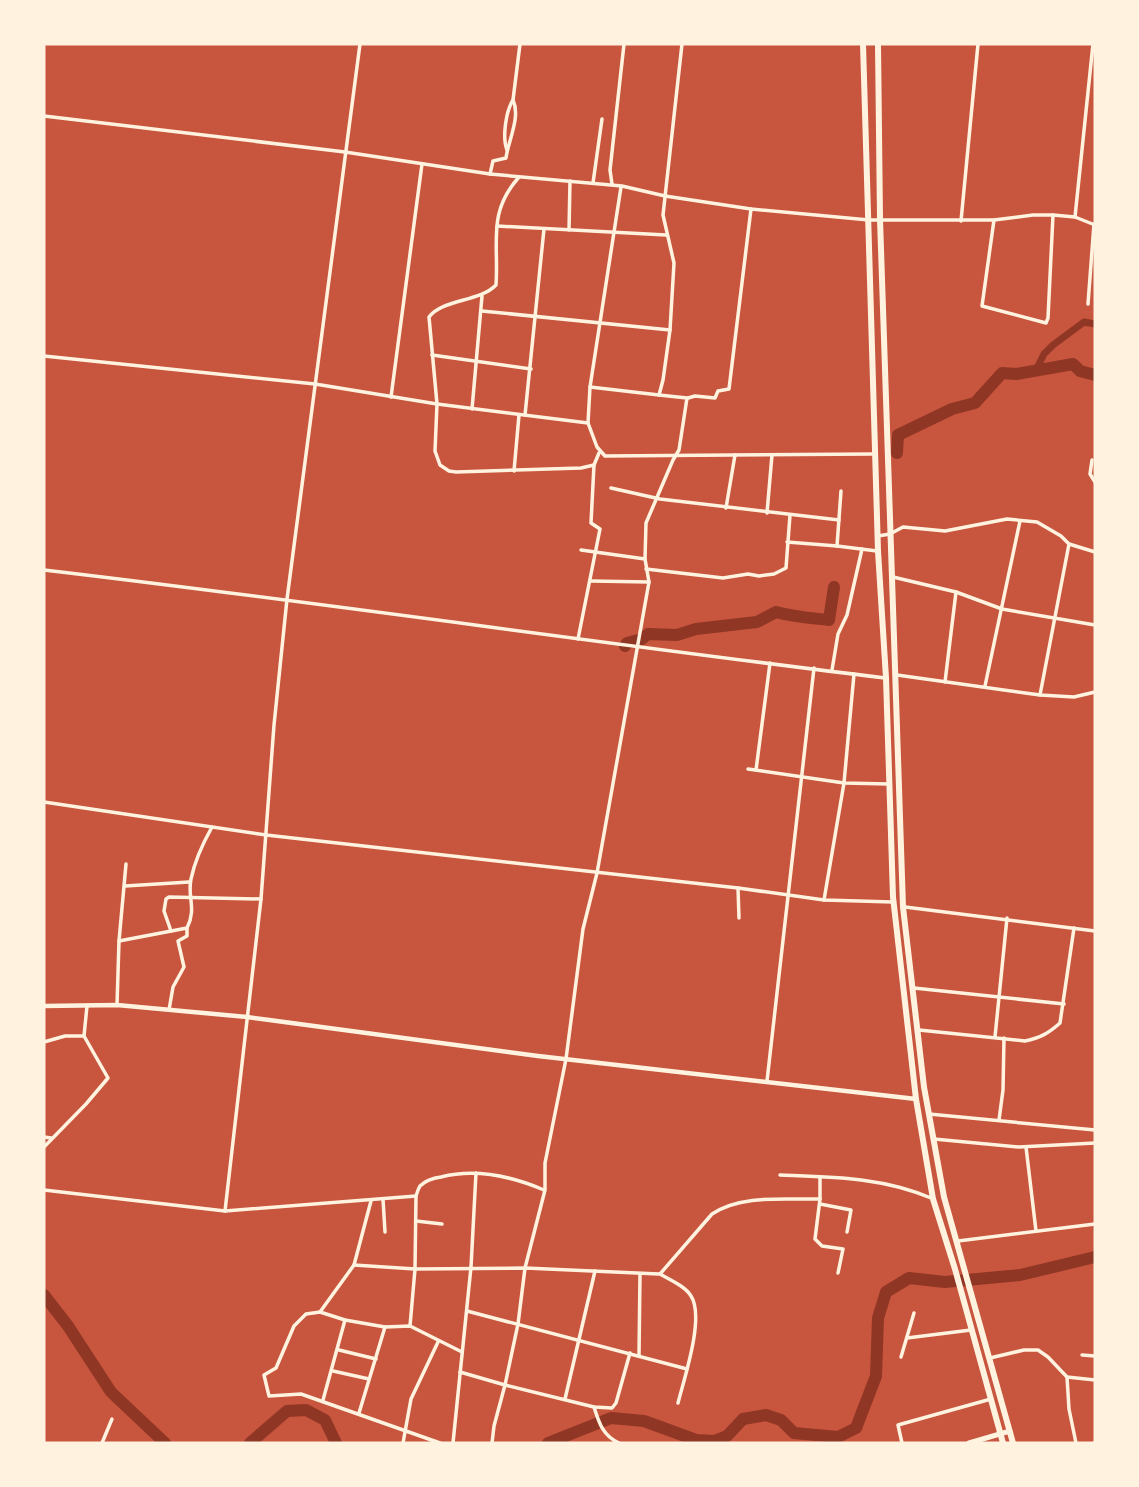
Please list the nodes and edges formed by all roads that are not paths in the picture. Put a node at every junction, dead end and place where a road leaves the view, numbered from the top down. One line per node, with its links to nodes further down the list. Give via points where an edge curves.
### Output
1 (360, 44): 15 (street)
2 (520, 44): 9 (street)
3 (624, 44): 21 (street)
4 (681, 44): 23 (street)
5 (863, 44): 28 (highway)
6 (878, 44): 27 (highway)
7 (978, 44): 30 (street)
8 (1093, 44): 26 (street)
9 (513, 100): 12 (street); 13 (street)
10 (44, 116): 15 (street)
11 (602, 119): 20 (street)
12 (506, 128): 13 (street); 14 (street)
13 (512, 130): 14 (street)
14 (507, 150): 17 (street, via 506,158 493,161)
15 (345, 152): 16 (street); 47 (street)
16 (422, 163): 17 (street); 50 (street)
17 (490, 174): 18 (street)
18 (519, 177): 19 (street); 32 (street, via 506,192)
19 (570, 181): 20 (street); 34 (street)
20 (593, 183): 21 (street)
21 (612, 184): 22 (street)
22 (622, 186): 23 (street); 35 (street)
23 (665, 196): 24 (street); 36 (street)
24 (751, 209): 28 (street); 51 (street, via 729,389 718,391 715,398)
25 (1053, 215): 26 (street); 29 (street); 29 (street, via 1046,323 982,306)
26 (1075, 217): 31 (street)
27 (880, 219): 28 (street); 30 (street); 74 (highway)
28 (869, 220): 59 (highway)
29 (994, 220): 30 (street)
30 (961, 221)
31 (1095, 225): 38 (street)
32 (496, 226): 33 (street); 37 (street, via 496,285)
33 (544, 229): 34 (street); 40 (street)
34 (569, 230): 35 (street)
35 (615, 232): 36 (street); 41 (street)
36 (667, 235): 42 (street, via 674,263)
37 (482, 295): 39 (street); 43 (street, via 432,313)
38 (1088, 304)
39 (482, 311): 40 (street); 45 (street)
40 (537, 316): 41 (street); 46 (street)
41 (600, 324): 42 (street); 48 (street)
42 (670, 330): 49 (street)
43 (432, 355): 45 (street); 52 (street)
44 (44, 356): 47 (street)
45 (477, 362): 46 (street); 53 (street)
46 (531, 369): 55 (street)
47 (315, 384): 50 (street); 91 (street)
48 (590, 387): 49 (street); 56 (street)
49 (659, 395): 51 (street)
50 (391, 397): 52 (street)
51 (687, 398): 60 (street)
52 (437, 404): 53 (street); 64 (street, via 435,451 440,465 449,471)
53 (472, 408): 54 (street)
54 (519, 415): 55 (street); 64 (street)
55 (525, 415): 56 (street)
56 (588, 424): 57 (street)
57 (600, 453): 60 (street); 63 (street)
58 (772, 454): 59 (street); 61 (street); 70 (street)
59 (875, 454): 75 (highway)
60 (676, 455): 61 (street); 68 (street)
61 (735, 455): 69 (street)
62 (1093, 460): 65 (street, via 1090,474)
63 (594, 465): 64 (street); 82 (street, via 591,523 600,527)
64 (514, 471)
65 (1095, 482)
66 (611, 488): 68 (street)
67 (841, 491): 72 (street)
68 (656, 499): 69 (street); 84 (street, via 646,523)
69 (726, 508): 70 (street)
70 (767, 513): 71 (street)
71 (790, 515): 72 (street); 76 (street)
72 (839, 520): 78 (street)
73 (1020, 521): 74 (street, via 987,521 945,531 903,527); 77 (street, via 1050,528); 92 (street)
74 (890, 534): 75 (street); 87 (highway)
75 (878, 536): 81 (highway)
76 (787, 542): 78 (street); 85 (street, via 786,568 774,574 723,578)
77 (1069, 544): 83 (street); 93 (street)
78 (836, 546): 79 (street)
79 (862, 549): 81 (street); 99 (street)
80 (581, 550): 82 (street)
81 (878, 551): 102 (highway)
82 (596, 552): 84 (street); 88 (street)
83 (1095, 552)
84 (645, 559): 85 (street)
85 (646, 569): 89 (street)
86 (44, 570): 91 (street)
87 (891, 577): 90 (street); 101 (highway)
88 (591, 581): 89 (street); 95 (street)
89 (649, 582): 96 (street)
90 (956, 593): 92 (street); 103 (street)
91 (287, 599): 95 (street); 114 (street)
92 (1002, 609): 93 (street); 104 (street)
93 (1055, 619): 94 (street); 106 (street)
94 (1095, 625)
95 (578, 639): 96 (street)
96 (638, 648): 97 (street); 116 (street)
97 (770, 663): 98 (street); 108 (street)
98 (814, 668): 99 (street); 109 (street)
99 (832, 670): 100 (street)
100 (855, 674): 102 (street); 110 (street)
101 (895, 674): 103 (street); 125 (highway)
102 (886, 678): 111 (highway)
103 (944, 682): 104 (street)
104 (985, 687): 106 (street)
105 (1095, 692): 106 (street, via 1074,697)
106 (1040, 695)
107 (748, 769): 108 (street)
108 (756, 770): 109 (street)
109 (803, 776): 110 (street); 120 (street)
110 (844, 783): 111 (street); 123 (street)
111 (889, 784): 124 (highway)
112 (44, 802): 113 (street)
113 (212, 827): 114 (street); 117 (street)
114 (266, 835): 116 (street); 122 (street)
115 (126, 864): 118 (street)
116 (597, 873): 119 (street); 146 (street, via 583,929)
117 (190, 882): 118 (street); 121 (street)
118 (125, 886): 132 (street)
119 (738, 888): 120 (street); 126 (street)
120 (788, 894): 123 (street); 147 (street)
121 (192, 896): 122 (street); 128 (street); 130 (street, via 166,899 164,911)
122 (261, 899): 140 (street)
123 (824, 900): 124 (street)
124 (893, 902): 148 (highway)
125 (903, 907): 127 (street); 133 (highway)
126 (739, 918)
127 (1007, 918): 129 (street); 134 (street)
128 (187, 928): 130 (street); 139 (street, via 187,936 177,941 184,967 173,987)
129 (1074, 928): 131 (street); 135 (street)
130 (171, 931): 132 (street)
131 (1095, 931)
132 (119, 941): 136 (street)
133 (912, 987): 134 (street); 141 (highway)
134 (1001, 996): 135 (street); 143 (street)
135 (1064, 1004): 144 (street, via 1060,1023 1050,1032 1025,1041)
136 (117, 1005): 138 (street); 139 (street)
137 (44, 1006): 138 (street)
138 (87, 1006): 142 (street)
139 (169, 1010): 140 (street)
140 (247, 1017): 146 (street); 168 (street)
141 (916, 1030): 143 (street); 149 (highway)
142 (84, 1036): 145 (street); 153 (street, via 108,1077)
143 (995, 1037): 144 (street)
144 (1004, 1038): 150 (street)
145 (44, 1042)
146 (566, 1059): 147 (street); 161 (street, via 545,1163)
147 (767, 1081): 148 (street)
148 (916, 1099): 165 (highway)
149 (929, 1114): 150 (street); 154 (highway)
150 (999, 1120): 151 (street)
151 (1095, 1130)
152 (44, 1137): 153 (street)
153 (51, 1138): 156 (street)
154 (932, 1139): 157 (street); 175 (highway)
155 (1095, 1143): 157 (street)
156 (44, 1147)
157 (1026, 1147): 172 (street)
158 (476, 1172): 161 (street); 163 (street, via 431,1179 420,1186); 177 (street)
159 (780, 1175): 160 (street)
160 (820, 1177): 165 (street, via 886,1182); 167 (street)
161 (545, 1190): 178 (street)
162 (44, 1191): 168 (street)
163 (416, 1196): 164 (street); 169 (street)
164 (383, 1199): 166 (street); 173 (street)
165 (933, 1199): 191 (highway)
166 (371, 1201): 168 (street); 176 (street)
167 (820, 1201): 174 (street, via 851,1210); 182 (street, via 815,1239 822,1246 842,1250); 183 (street, via 737,1202 722,1207)
168 (225, 1210)
169 (416, 1221): 170 (street); 179 (street)
170 (442, 1224)
171 (1095, 1224): 172 (street)
172 (1036, 1231): 175 (street)
173 (385, 1232)
174 (847, 1232)
175 (958, 1241): 202 (highway)
176 (354, 1265): 179 (street); 185 (street)
177 (471, 1267): 178 (street); 179 (street); 184 (street)
178 (525, 1268): 180 (street); 188 (street)
179 (415, 1269): 190 (street)
180 (595, 1271): 181 (street); 194 (street)
181 (640, 1273): 183 (street); 199 (street)
182 (838, 1273)
183 (660, 1274): 204 (street, via 689,1292 695,1303)
184 (467, 1311): 188 (street); 196 (street)
185 (320, 1312): 187 (street); 213 (street, via 306,1314 294,1326 276,1367 264,1375 269,1396 301,1394)
186 (914, 1313): 192 (street)
187 (345, 1320): 189 (street); 195 (street)
188 (518, 1324): 194 (street); 210 (street)
189 (385, 1326): 190 (street); 203 (street)
190 (410, 1326): 193 (street)
191 (971, 1330): 192 (street); 212 (highway)
192 (907, 1338): 201 (street)
193 (438, 1342): 196 (street); 218 (street, via 411,1399)
194 (580, 1342): 197 (street); 211 (street)
195 (339, 1350): 203 (street); 205 (street)
196 (462, 1352): 206 (street)
197 (630, 1353): 199 (street); 215 (street, via 616,1404)
198 (1082, 1355): 200 (street)
199 (639, 1356): 204 (street)
200 (1095, 1356)
201 (901, 1357)
202 (989, 1358): 207 (street, via 1038,1350); 219 (highway)
203 (376, 1359): 208 (street)
204 (687, 1369): 214 (street)
205 (333, 1370): 208 (street); 213 (street)
206 (460, 1372): 210 (street); 224 (street)
207 (1068, 1377): 209 (street); 231 (street)
208 (369, 1379): 216 (street)
209 (1095, 1380)
210 (505, 1385): 211 (street); 225 (street)
211 (565, 1399): 215 (street)
212 (991, 1399): 220 (highway); 227 (street, via 898,1425)
213 (323, 1400): 216 (street)
214 (678, 1403)
215 (594, 1407): 226 (street, via 604,1433)
216 (359, 1413): 218 (street)
217 (112, 1419): 221 (street)
218 (405, 1429): 222 (street); 223 (street)
219 (1010, 1431): 220 (main road); 230 (highway)
220 (1001, 1434): 228 (main road); 229 (highway)
221 (102, 1443)
222 (403, 1443)
223 (440, 1443)
224 (453, 1443)
225 (492, 1443)
226 (619, 1443)
227 (902, 1443)
228 (969, 1443)
229 (1003, 1443)
230 (1013, 1443)
231 (1076, 1443)

